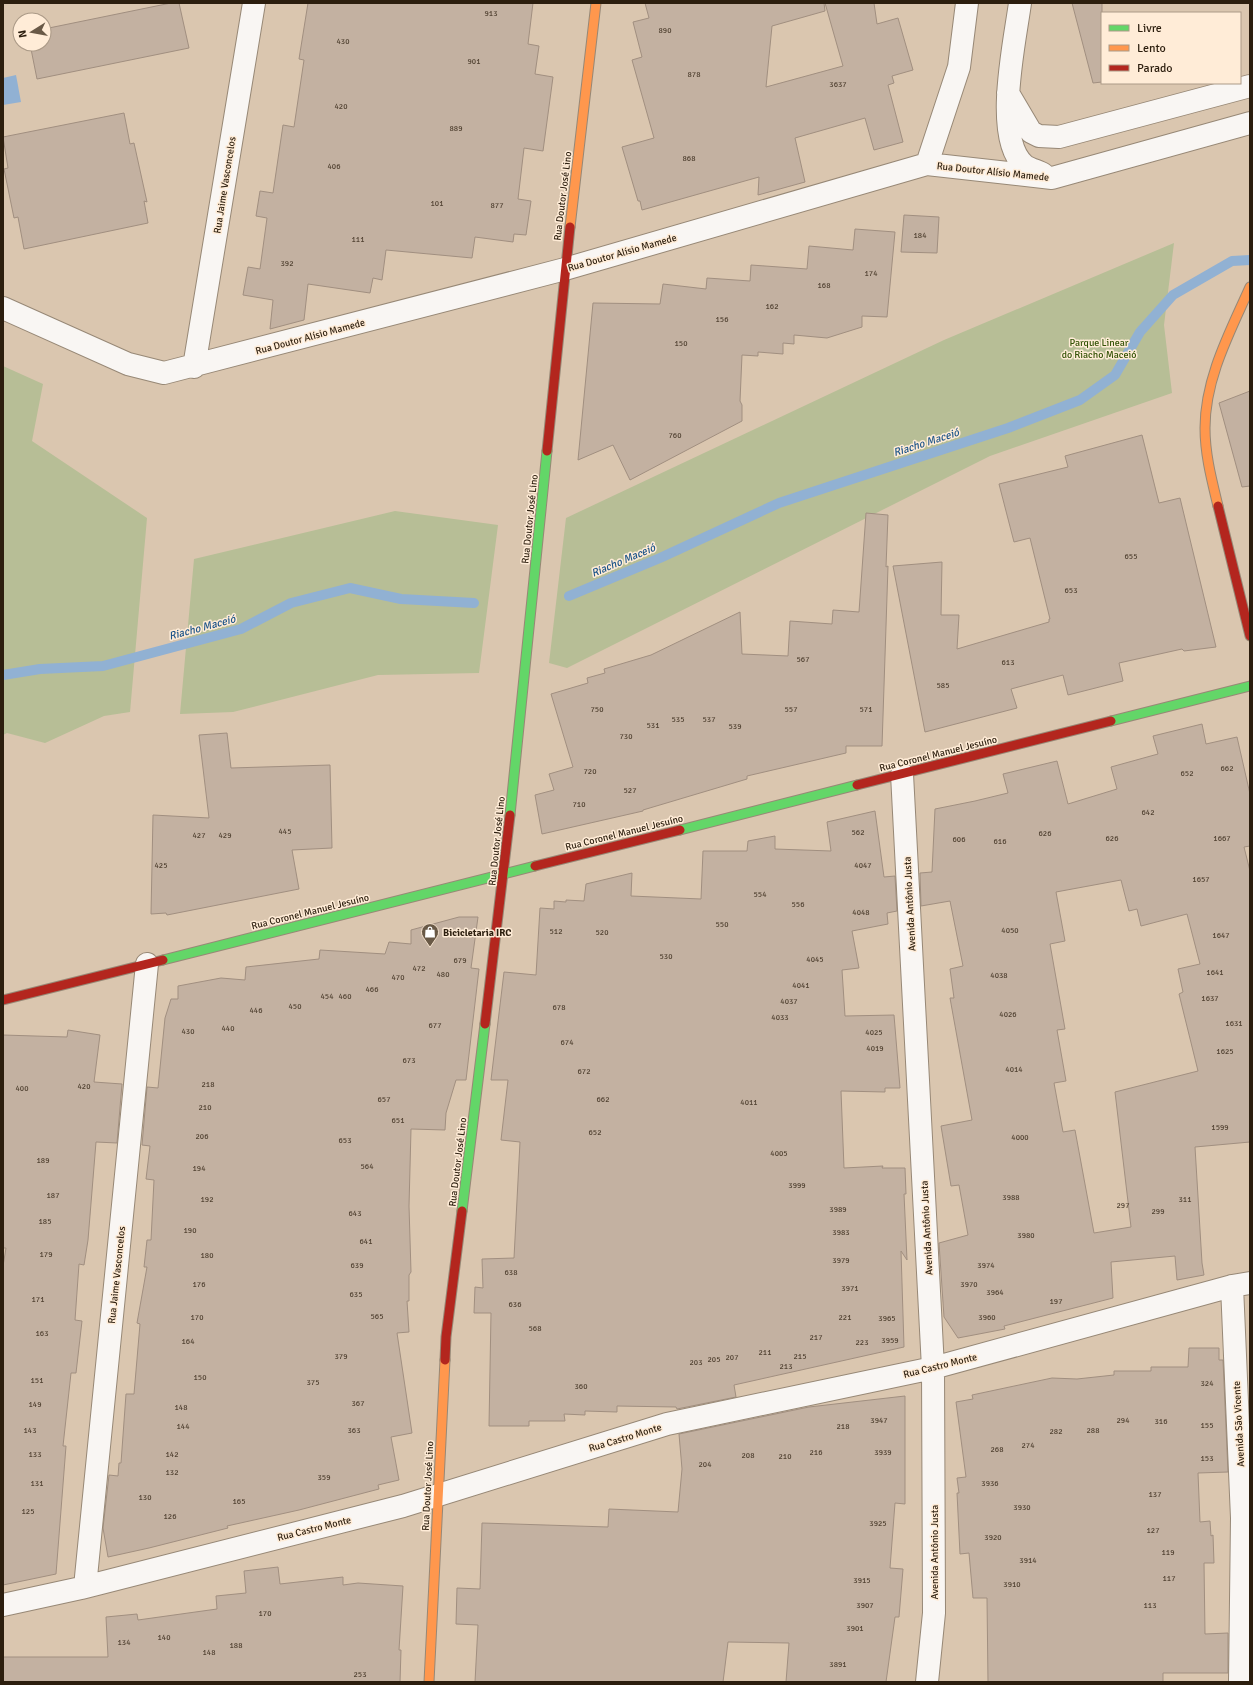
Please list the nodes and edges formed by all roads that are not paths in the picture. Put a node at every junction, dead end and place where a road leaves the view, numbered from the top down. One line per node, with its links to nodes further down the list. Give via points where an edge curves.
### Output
1 (254, 3): 13 (street, Rua Jaime Vasconcelos)
2 (596, 3): 10 (street, Rua Doutor José Lino)
3 (967, 3): 8 (street, via 959,67)
4 (1020, 3): 6 (street)
5 (1250, 86): 6 (street, via 1059,137 1039,136 1031,132)
6 (1008, 93): 9 (street, via 1010,142 1016,155 1024,166)
7 (1250, 123): 9 (street, Rua Doutor Alísio Mamede)
8 (927, 164): 9 (street, Rua Doutor Alísio Mamede); 10 (street, Rua Doutor Alísio Mamede)
9 (1052, 178)
10 (565, 269): 13 (street, Rua Doutor Alísio Mamede); 17 (street, Rua Doutor José Lino)
11 (1250, 287): 14 (street, via 1222,349 1207,400 1205,429 1208,464)
12 (3, 308): 13 (street, Rua Doutor Alísio Mamede, via 128,364 164,373)
13 (194, 366)
14 (1250, 636)
15 (1250, 686): 16 (street, Rua Coronel Manuel Jesuíno)
16 (902, 774): 17 (street, Rua Coronel Manuel Jesuíno); 21 (street, Avenida Antônio Justa)
17 (504, 873): 18 (street, Rua Coronel Manuel Jesuíno); 22 (street, Rua Doutor José Lino, via 446,1337)
18 (146, 964): 19 (street, Rua Coronel Manuel Jesuíno); 23 (street, Rua Jaime Vasconcelos)
19 (3, 1000)
20 (1241, 1285): 21 (street, Rua Castro Monte); 27 (street, Avenida São Vicente)
21 (933, 1368): 22 (street, Rua Castro Monte, via 667,1424); 26 (street, Avenida Antônio Justa, via 934,1613)
22 (437, 1496): 23 (street, Rua Castro Monte); 25 (street, Rua Doutor José Lino)
23 (85, 1587): 24 (street, Rua Castro Monte)
24 (3, 1605)
25 (429, 1682)
26 (927, 1682)
27 (1240, 1682)

